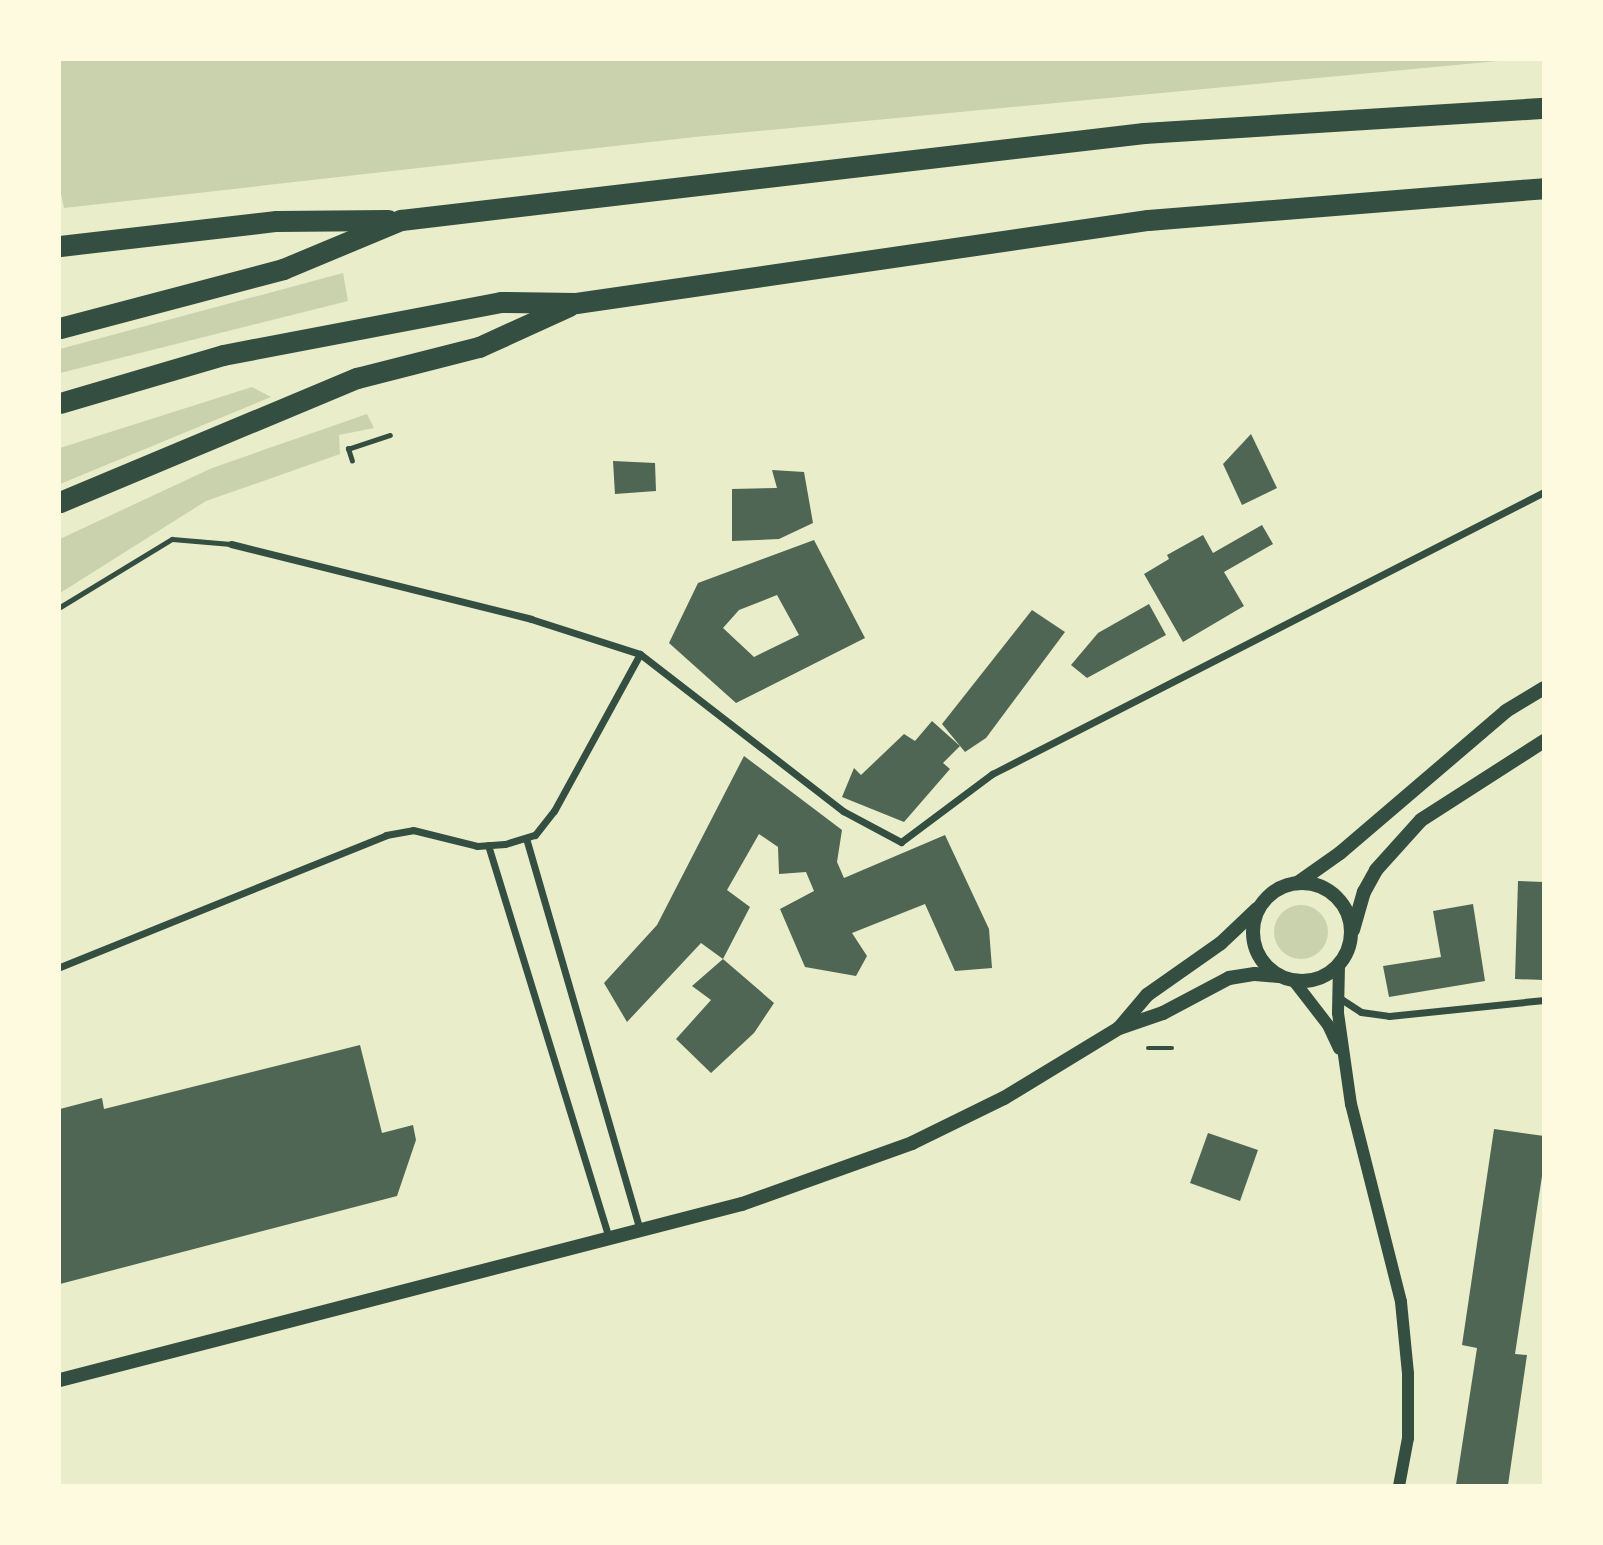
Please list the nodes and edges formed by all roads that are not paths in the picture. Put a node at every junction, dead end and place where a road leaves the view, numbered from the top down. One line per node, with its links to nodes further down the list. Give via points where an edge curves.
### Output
1 (1544, 107): 3 (highway, via 1144,133)
2 (1544, 188): 5 (highway, via 1149,220)
3 (401, 220): 4 (highway, via 277,221); 6 (highway, via 283,269)
4 (60, 246)
5 (576, 303): 7 (highway, via 501,302 237,353); 9 (highway, via 479,347 357,378)
6 (60, 328)
7 (60, 403)
8 (1544, 492): 12 (street, via 992,774 901,842 843,811)
9 (60, 502)
10 (231, 544): 11 (lane, via 172,538); 12 (street, via 531,619)
11 (60, 607)
12 (640, 654): 15 (street, via 554,811 536,835)
13 (1544, 688): 17 (main road, via 1506,711 1340,853)
14 (1544, 741): 19 (main road, via 1443,805 1404,837 1364,892)
15 (526, 838): 16 (street); 28 (street)
16 (488, 845): 21 (street, via 412,830 386,835); 29 (street)
17 (1299, 882): 18 (main road, via 1276,890); 19 (main road, via 1316,884 1342,903 1350,918)
18 (1259, 907): 22 (main road, via 1253,938 1266,967); 26 (main road, via 1221,943 1147,995)
19 (1351, 935): 20 (main road)
20 (1339, 965): 23 (main road, via 1311,981); 24 (street)
21 (60, 967)
22 (1279, 976): 23 (main road); 26 (main road, via 1229,978 1163,1013)
23 (1294, 981): 27 (street, via 1328,1025)
24 (1338, 997): 25 (street, via 1361,1012 1389,1016); 27 (street)
25 (1544, 1000)
26 (1119, 1028): 28 (main road, via 1004,1098 912,1143 742,1204)
27 (1344, 1062): 31 (street, via 1356,1128 1401,1302 1408,1438)
28 (640, 1230): 29 (main road)
29 (609, 1238): 30 (main road)
30 (60, 1380)
31 (1399, 1486)

